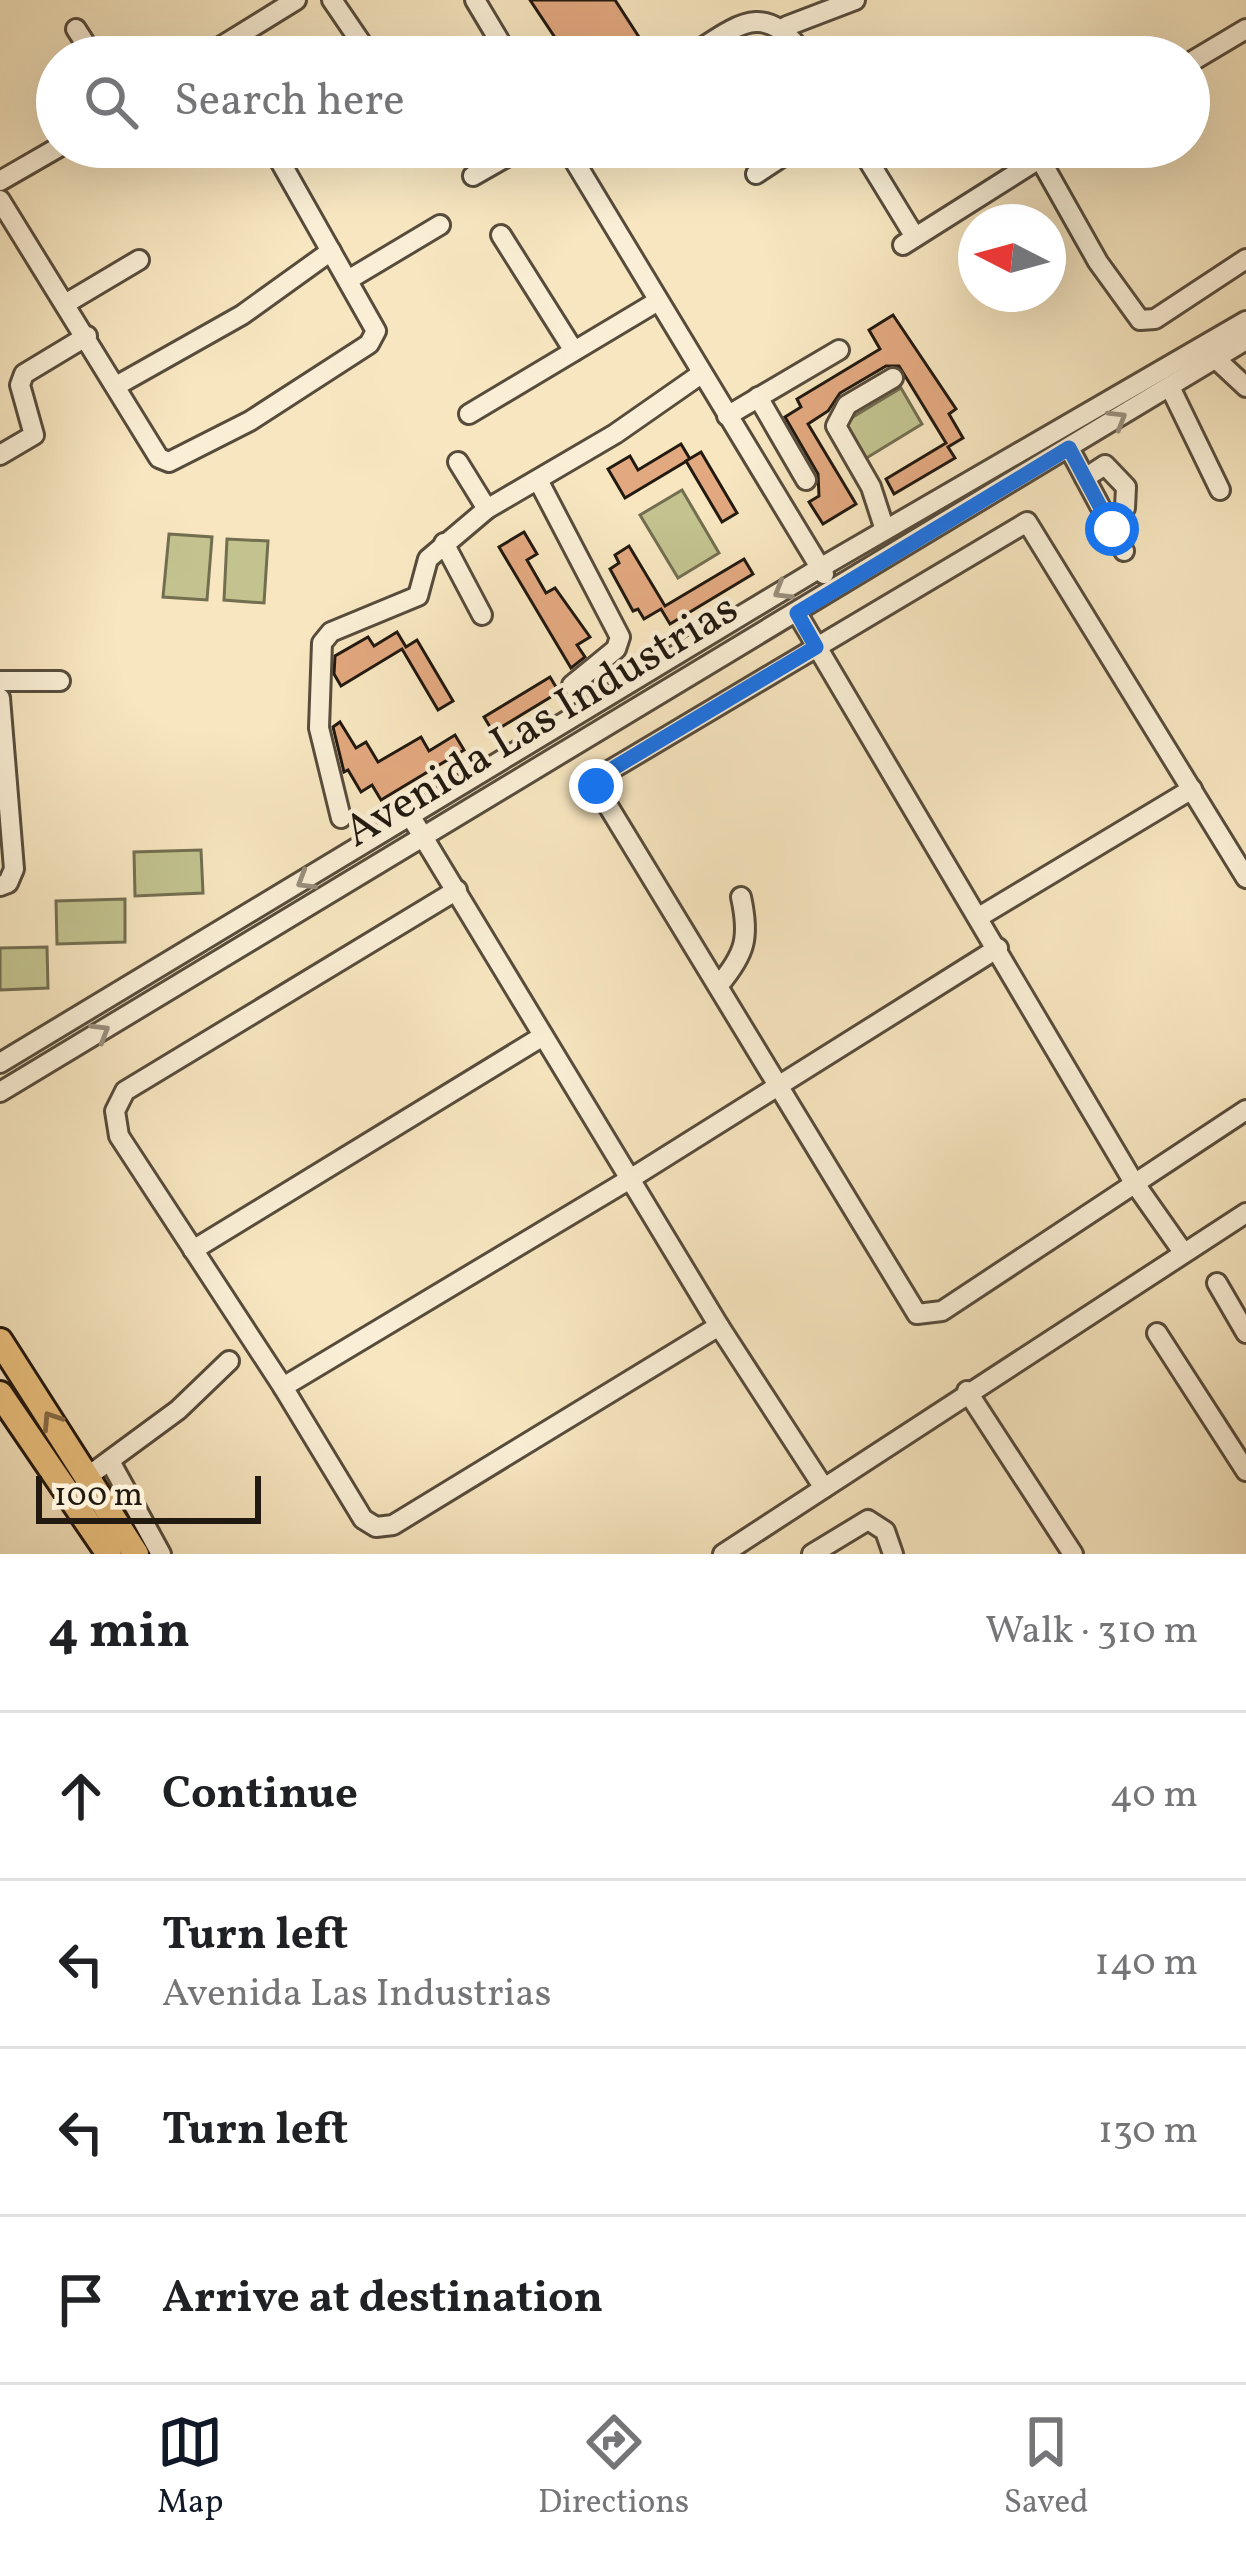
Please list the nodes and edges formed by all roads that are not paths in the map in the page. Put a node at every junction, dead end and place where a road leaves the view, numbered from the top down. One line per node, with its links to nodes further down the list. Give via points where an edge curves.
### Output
1 (296, 0): 10 (street)
2 (332, 0): 11 (street)
3 (475, 0): 12 (street)
4 (855, 0): 6 (street)
5 (765, 8): 6 (street); 13 (street)
6 (787, 26): 14 (street)
7 (76, 29): 9 (street)
8 (1246, 29): 15 (street)
9 (80, 36)
10 (242, 36)
11 (357, 36)
12 (496, 36)
13 (721, 36)
14 (793, 36)
15 (1210, 50)
16 (36, 160): 26 (street)
17 (284, 168): 30 (street)
18 (487, 168): 25 (street)
19 (579, 168): 34 (street)
20 (765, 168): 24 (street)
21 (871, 168): 22 (street, via 909,241)
22 (1026, 168)
23 (1045, 168): 31 (street, via 1140,320 1155,319)
24 (756, 174)
25 (473, 176)
26 (0, 181)
27 (0, 200): 35 (street)
28 (440, 225): 33 (street)
29 (501, 235): 40 (street)
30 (331, 250): 33 (street); 44 (street, via 242,315)
31 (1246, 259)
32 (139, 260): 35 (street)
33 (348, 280): 44 (street, via 372,318 369,344 250,422 169,462)
34 (658, 301): 40 (street); 42 (street)
35 (65, 304): 37 (street)
36 (1246, 321): 59 (street, Avenida Las Industrias)
37 (87, 336): 44 (street); 51 (street, via 24,374 34,435)
38 (1246, 340): 41 (street, Avenida Las Industrias)
39 (839, 350): 47 (street)
40 (574, 351): 48 (street)
41 (1216, 358): 45 (street, Avenida Las Industrias); 46 (street)
42 (701, 374): 49 (street); 54 (street)
43 (893, 378): 59 (street, via 847,405 836,426)
44 (116, 386)
45 (1170, 387): 50 (street, Avenida Las Industrias, one-way to 45); 56 (street)
46 (1246, 387)
47 (758, 398): 49 (street); 55 (street)
48 (469, 414)
49 (728, 416): 62 (street)
50 (1069, 448): 53 (street); 63 (street, Avenida Las Industrias)
51 (0, 455)
52 (458, 463): 57 (street)
53 (1085, 478): 58 (street); 58 (street, via 1106,465 1126,487)
54 (538, 480): 57 (street); 69 (street, via 620,637 616,650)
55 (806, 480)
56 (1220, 490)
57 (487, 509): 60 (street)
58 (1112, 529): 61 (street)
59 (885, 530): 62 (street, Avenida Las Industrias)
60 (444, 543): 65 (street); 72 (street, via 428,559 418,596 322,643 319,728)
61 (1124, 551)
62 (820, 568): 63 (street); 73 (street, Avenida Las Industrias, one-way to 73)
63 (834, 592): 64 (street, Avenida Las Industrias)
64 (797, 613): 66 (street); 74 (street, Avenida Las Industrias)
65 (482, 615)
66 (816, 647): 71 (street, via 1032,524); 79 (street); 81 (street, via 597,778)
67 (0, 681): 68 (street)
68 (60, 681)
69 (572, 685)
70 (0, 698): 76 (street, via 14,869)
71 (1192, 789): 75 (street); 79 (street)
72 (341, 818)
73 (411, 818): 74 (street); 83 (street, Avenida Las Industrias, one-way to 83)
74 (424, 840): 77 (street); 85 (street, Avenida Las Industrias, one-way to 74)
75 (1246, 878)
76 (0, 886)
77 (457, 890): 82 (street); 90 (street, via 125,1091 115,1111 119,1136)
78 (741, 897): 81 (street, via 749,933 742,957)
79 (979, 917): 80 (street)
80 (998, 948): 84 (street); 88 (street)
81 (718, 985): 84 (street)
82 (543, 1036): 87 (street); 90 (street)
83 (0, 1064)
84 (781, 1086): 87 (street); 88 (street, via 917,1313 942,1312)
85 (0, 1092)
86 (1246, 1110): 88 (street)
87 (630, 1179): 93 (street); 98 (street)
88 (1133, 1181): 91 (street)
89 (1246, 1213): 91 (street)
90 (193, 1250): 98 (street)
91 (1183, 1252): 99 (street)
92 (1217, 1283): 95 (street)
93 (719, 1326): 98 (street, via 392,1525 363,1520); 104 (street)
94 (1157, 1333): 101 (street)
95 (1246, 1333)
96 (0, 1341): 103 (main road, one-way to 96)
97 (229, 1361): 102 (street)
98 (284, 1387)
99 (967, 1391): 104 (street); 111 (street)
100 (0, 1394): 105 (main road)
101 (1243, 1461)
102 (111, 1463): 103 (street); 107 (street)
103 (87, 1477): 106 (main road)
104 (824, 1488): 108 (street)
105 (109, 1554)
106 (136, 1554)
107 (161, 1554)
108 (723, 1554)
109 (812, 1554): 110 (street, via 868,1520 885,1531)
110 (893, 1554)
111 (1073, 1554)

